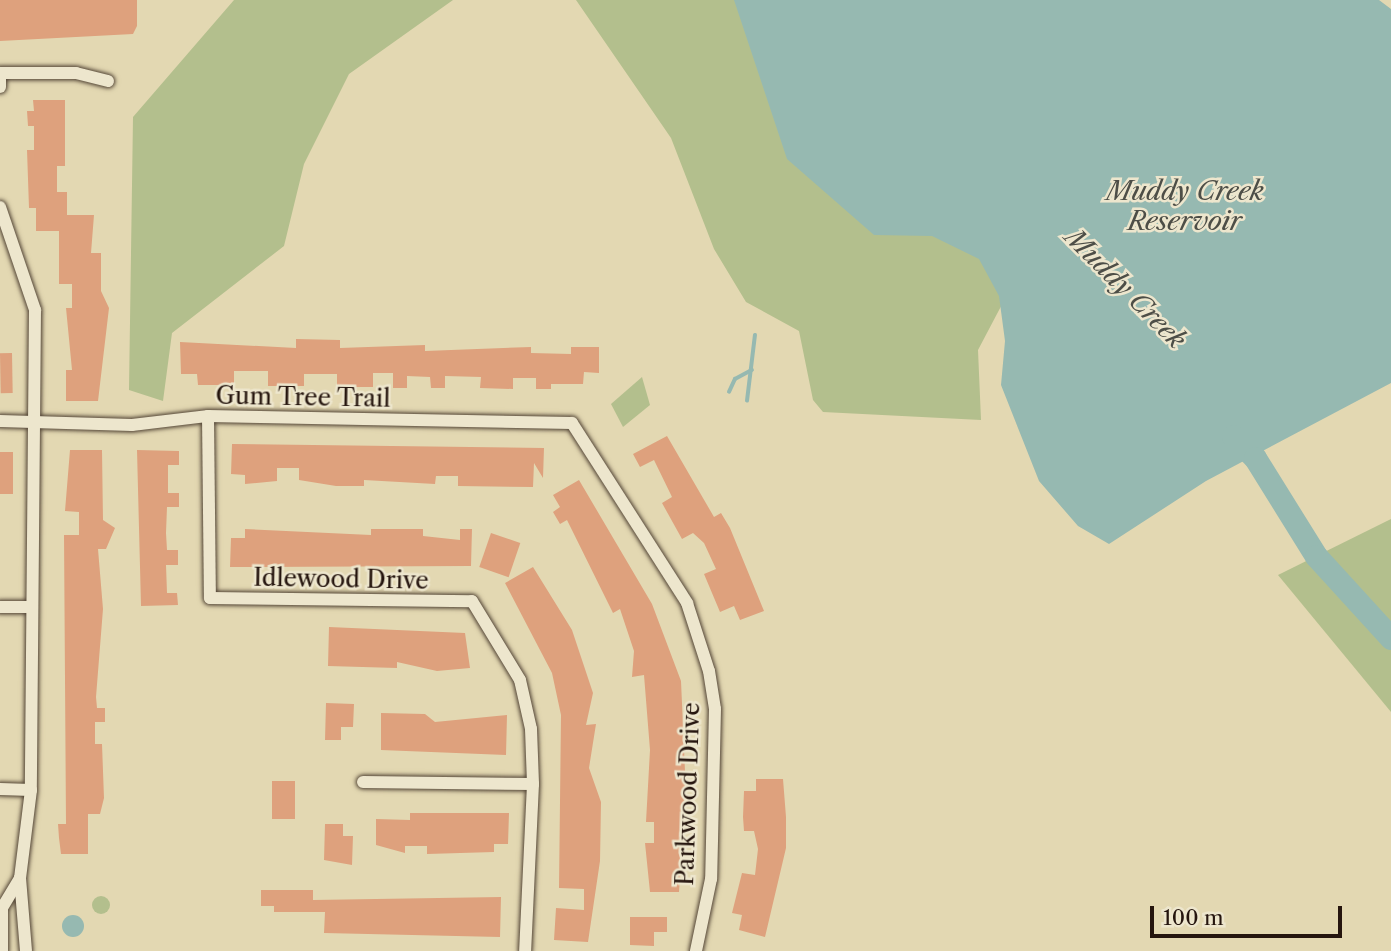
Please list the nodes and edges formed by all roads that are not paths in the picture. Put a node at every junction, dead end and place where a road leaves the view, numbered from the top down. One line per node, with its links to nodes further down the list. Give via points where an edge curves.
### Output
1 (0, 73): 2 (street, via 76,74); 3 (street)
2 (108, 81)
3 (0, 87)
4 (0, 206): 7 (street, via 35,310)
5 (208, 416): 7 (street, Gum Tree Trail, via 132,425); 8 (street, Gum Tree Trail); 12 (street, Idlewood Drive, via 210,598 472,601 520,680 531,729)
6 (0, 421): 7 (street, Gum Tree Trail)
7 (33, 421): 10 (street)
8 (572, 423): 19 (street, Parkwood Drive, via 687,603 709,671 715,709 711,879)
9 (0, 607): 10 (street)
10 (32, 607): 14 (street)
11 (363, 782): 12 (street)
12 (533, 784): 18 (street)
13 (0, 789): 14 (street)
14 (31, 790): 15 (street)
15 (20, 878): 16 (street, via 2,908); 17 (street)
16 (2, 951)
17 (26, 951)
18 (525, 951)
19 (696, 951)

